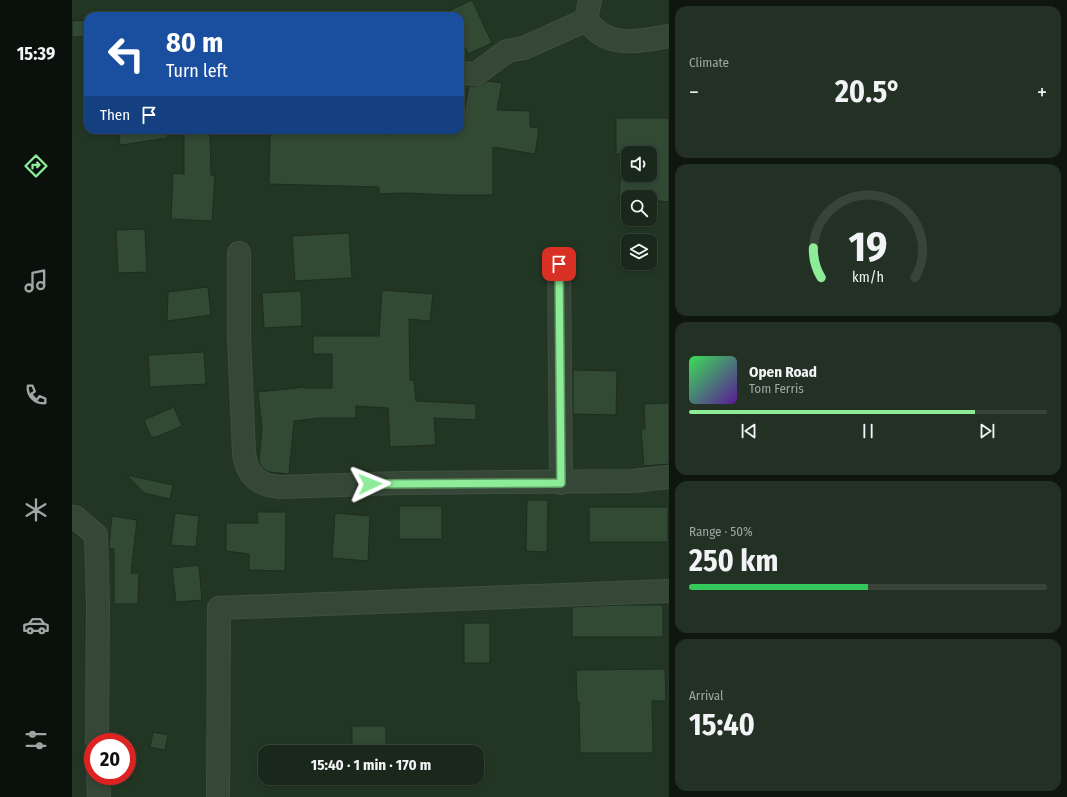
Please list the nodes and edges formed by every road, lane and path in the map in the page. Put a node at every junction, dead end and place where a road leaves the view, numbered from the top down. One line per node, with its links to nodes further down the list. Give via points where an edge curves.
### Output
1 (588, 10): 2 (street, via 598,32 618,41); 3 (street, via 524,48 506,51 476,74)
2 (669, 36)
3 (464, 73)
4 (239, 253): 7 (street, via 239,337 244,454 246,466 256,480 280,487 401,482)
5 (559, 264): 7 (street)
6 (669, 477): 7 (street)
7 (561, 483)
8 (72, 517): 10 (street, via 96,535)
9 (669, 591): 13 (street, via 219,608)
10 (97, 733)
11 (98, 785): 12 (street)
12 (99, 797)
13 (218, 797)

